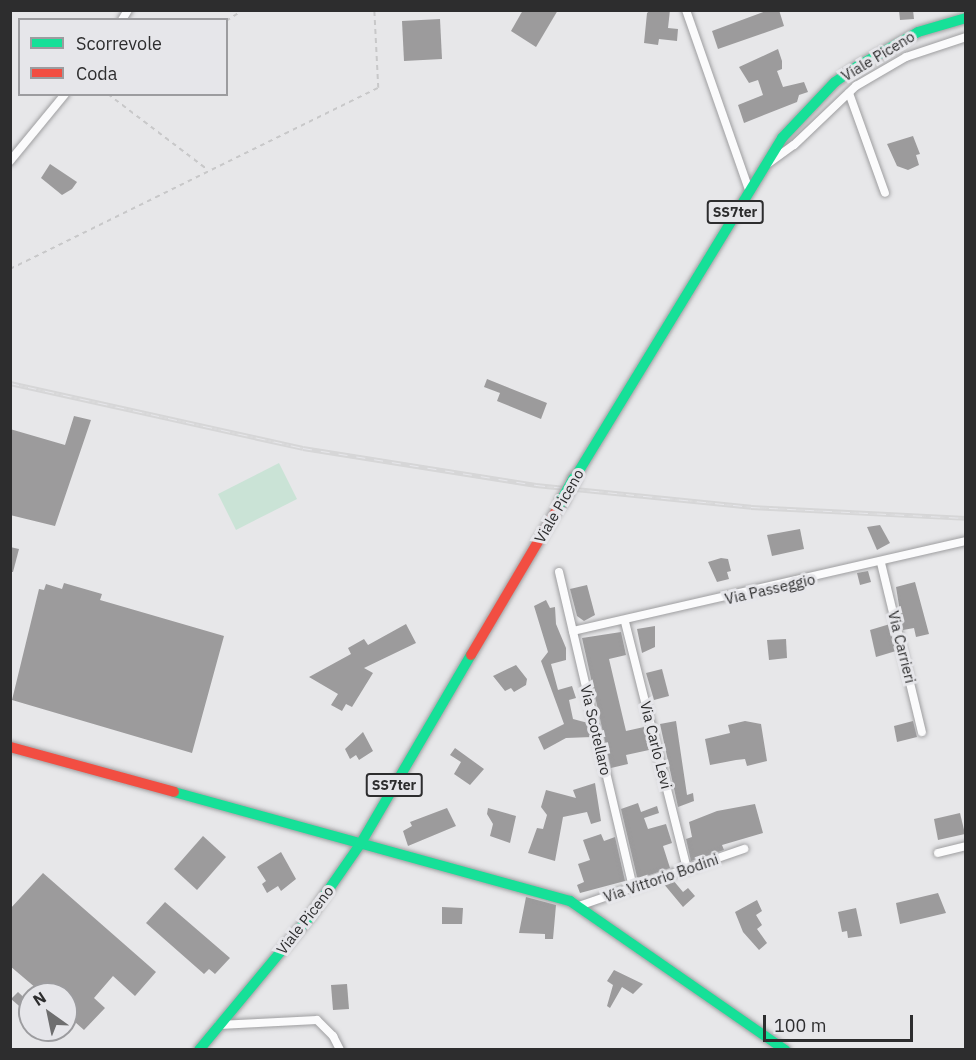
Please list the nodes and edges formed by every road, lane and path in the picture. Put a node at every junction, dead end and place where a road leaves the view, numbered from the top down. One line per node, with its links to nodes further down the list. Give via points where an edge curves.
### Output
1 (243, 10): 5 (path)
2 (374, 10): 12 (path, via 378,88)
3 (686, 10): 13 (street)
4 (966, 18): 11 (main road, Viale Piceno / SS7ter, via 918,32 835,82 782,138)
5 (228, 20)
6 (966, 37): 7 (street, via 906,57)
7 (849, 93): 11 (street, via 787,152); 14 (street)
8 (63, 96): 10 (street)
9 (111, 96): 12 (path)
10 (10, 160)
11 (765, 165): 13 (main road, Viale Piceno / SS7ter)
12 (210, 171): 15 (path)
13 (749, 190): 23 (main road, Viale Piceno / SS7ter, bridge)
14 (885, 193)
15 (10, 269)
16 (966, 541): 17 (street, Via Passeggio)
17 (881, 563): 19 (street, Via Passeggio); 21 (street, Via Carrieri)
18 (559, 572): 20 (street, Via Scotellaro)
19 (625, 622): 20 (street, Via Passeggio); 27 (street, Via Carlo Levi)
20 (573, 631): 28 (street, Via Scotellaro)
21 (922, 732)
22 (10, 747): 23 (main road)
23 (361, 843): 29 (main road); 30 (main road, Viale Piceno / SS7ter, via 311,915)
24 (966, 846): 26 (street)
25 (744, 849): 27 (street, Via Vittorio Bodini)
26 (938, 854)
27 (687, 869): 28 (street, Via Vittorio Bodini)
28 (633, 887): 29 (street, Via Vittorio Bodini)
29 (579, 906): 33 (main road)
30 (219, 1025): 31 (main road, Viale Piceno / SS7ter); 32 (street, via 317,1020)
31 (199, 1050)
32 (340, 1050)
33 (785, 1050)

